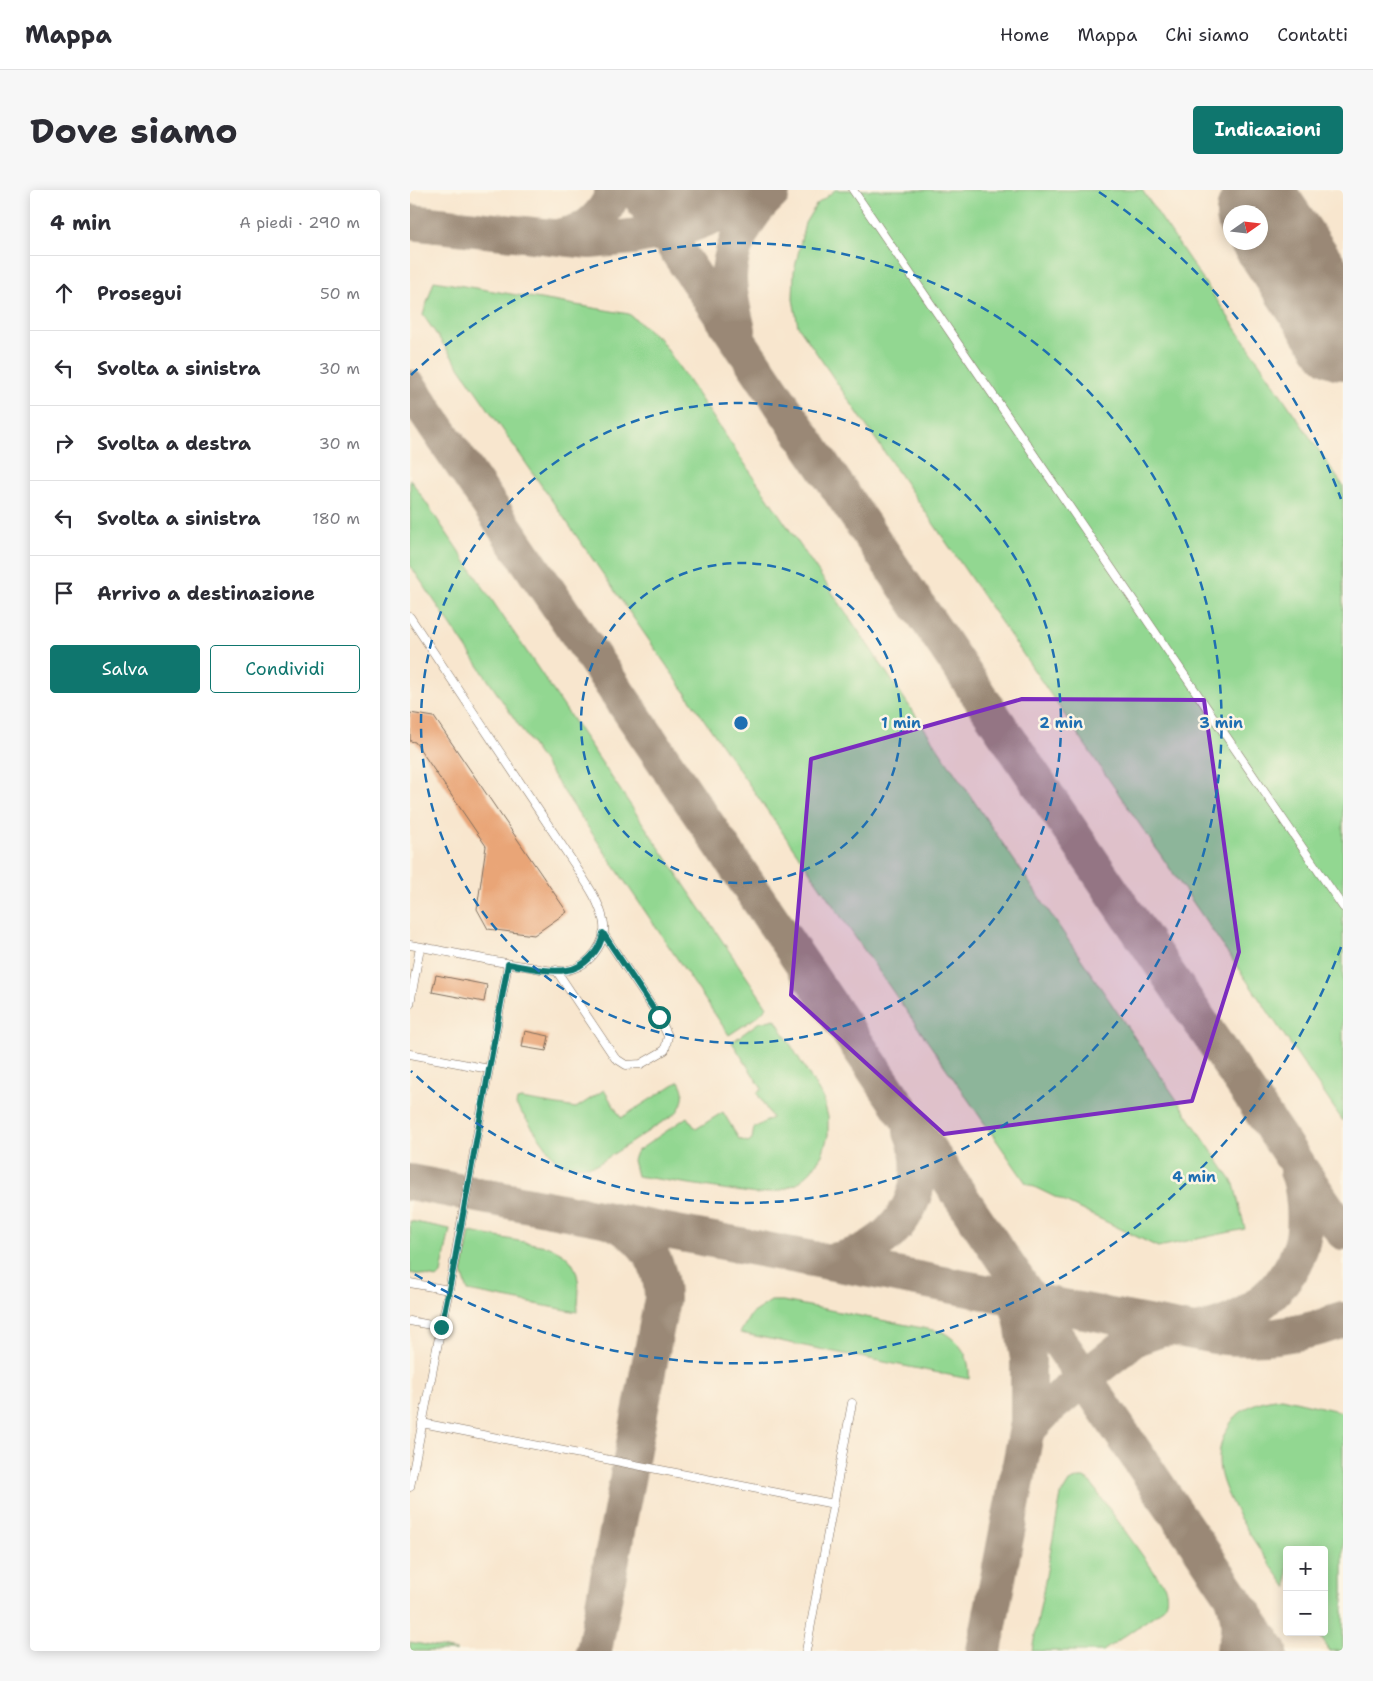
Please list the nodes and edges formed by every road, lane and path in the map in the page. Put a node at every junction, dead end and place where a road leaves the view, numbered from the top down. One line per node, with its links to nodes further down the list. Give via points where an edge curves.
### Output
1 (853, 190): 3 (lane)
2 (410, 617): 4 (lane, via 573,862 598,903 604,921)
3 (1343, 908)
4 (603, 933): 8 (lane, via 595,953 587,961 568,970); 8 (lane, via 659,1017 668,1036 665,1050 641,1064 626,1065 616,1058)
5 (410, 945): 6 (lane)
6 (420, 947): 7 (lane); 9 (lane)
7 (508, 964): 8 (lane); 11 (lane)
8 (556, 970)
9 (410, 1004)
10 (410, 1054): 11 (lane)
11 (489, 1069): 13 (lane)
12 (410, 1283): 13 (lane)
13 (449, 1290): 15 (lane)
14 (410, 1321): 15 (lane)
15 (441, 1327): 17 (lane)
16 (852, 1402): 19 (lane)
17 (422, 1422): 18 (lane); 19 (lane)
18 (410, 1487)
19 (834, 1504): 20 (lane)
20 (806, 1651)

